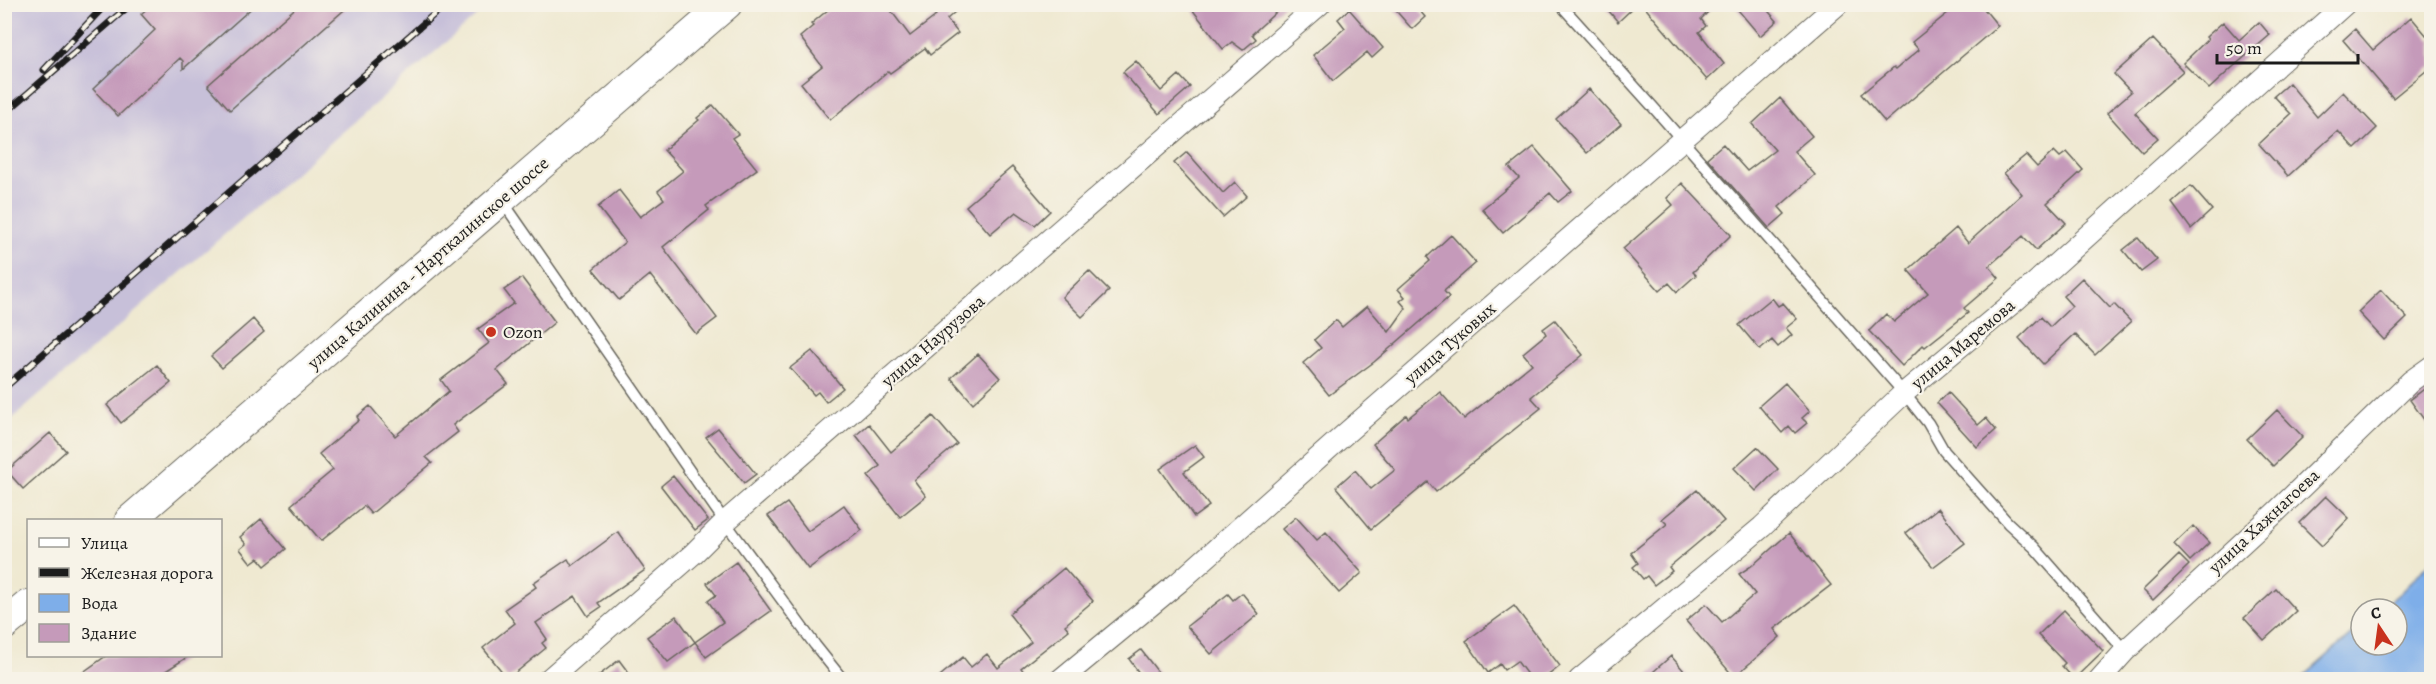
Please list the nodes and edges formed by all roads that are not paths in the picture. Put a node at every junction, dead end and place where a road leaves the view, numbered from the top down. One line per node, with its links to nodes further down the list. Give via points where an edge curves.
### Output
1 (727, 4): 7 (main road, улица Калинина - Нарткалинское шоссе, via 699,21)
2 (1320, 4): 11 (street, улица Наурузова)
3 (1560, 4): 6 (lane)
4 (1838, 4): 6 (street, улица Туковых)
5 (2345, 4): 9 (street, улица Маремова, via 2024,293)
6 (1683, 141): 9 (lane); 17 (street, улица Туковых, via 1179,582)
7 (501, 199): 10 (main road, улица Калинина - Нарткалинское шоссе); 11 (lane)
8 (2432, 366): 14 (street, улица Хажнагоева, via 2411,381 2276,513)
9 (1904, 393): 14 (lane, via 1944,451); 18 (street, улица Маремова, via 1762,527)
10 (131, 519)
11 (725, 522): 15 (street, улица Наурузова); 16 (lane)
12 (27, 606): 13 (main road)
13 (4, 625)
14 (2125, 651): 19 (street, улица Хажнагоева)
15 (548, 680)
16 (843, 680)
17 (1060, 680)
18 (1579, 680)
19 (2099, 680)

